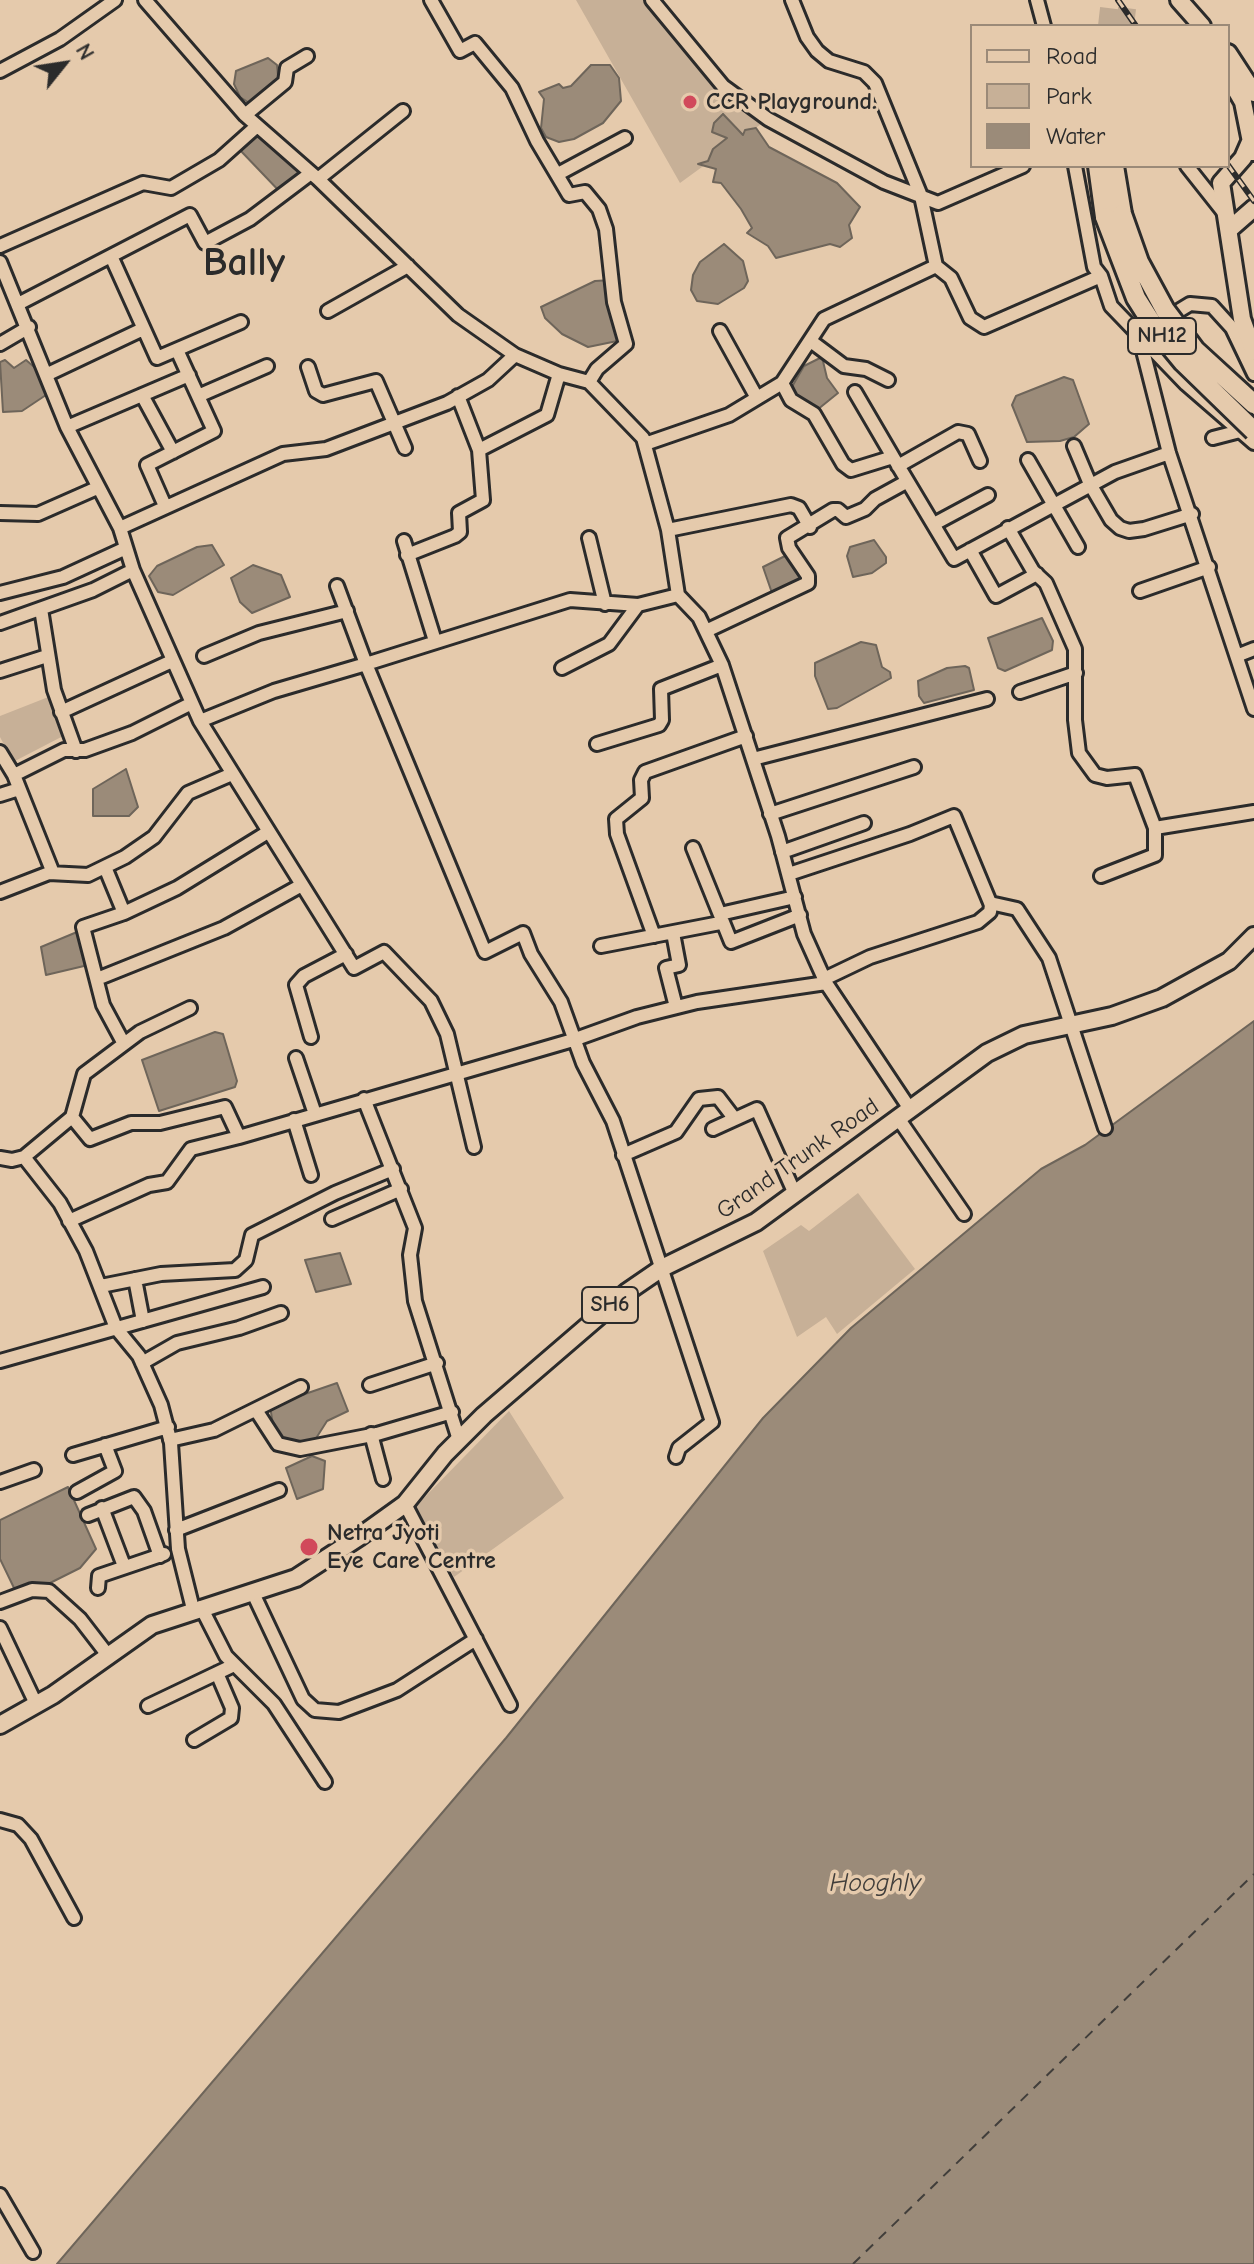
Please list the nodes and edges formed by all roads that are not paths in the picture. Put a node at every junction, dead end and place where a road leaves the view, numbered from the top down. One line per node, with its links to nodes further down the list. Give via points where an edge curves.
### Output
1 (115, 0): 12 (street, via 60,39)
2 (145, 0): 16 (street)
3 (431, 0): 25 (street, via 460,51 475,43 512,88)
4 (652, 0): 27 (street, via 723,86 768,119 884,182)
5 (792, 0): 27 (street, via 817,51 829,61 864,72 875,83)
6 (1037, 0): 8 (street)
7 (1178, 1): 9 (main road)
8 (1043, 24)
9 (1195, 24)
10 (307, 56): 16 (street, via 287,68 285,82)
11 (1230, 56): 14 (main road)
12 (0, 71)
13 (1230, 79): 19 (main road, via 1243,102)
14 (1254, 93)
15 (403, 111): 26 (street)
16 (245, 115): 17 (street)
17 (257, 126): 26 (street); 31 (street, via 219,160 171,188 143,183)
18 (625, 138): 25 (street)
19 (1252, 148): 30 (main road, via 1221,183)
20 (1018, 168): 27 (street, via 938,203)
21 (1075, 168): 36 (street, via 1094,267)
22 (1099, 168): 29 (highway, NH12)
23 (1114, 168): 29 (highway, NH12)
24 (1188, 168): 30 (street)
25 (558, 174): 56 (street, via 569,195 585,192 599,209 626,344)
26 (314, 176): 32 (street, via 205,243 190,215); 34 (street)
27 (921, 196): 35 (street)
28 (1254, 208): 30 (main road)
29 (1113, 216): 63 (highway, NH12, bridge, via 1165,310 1195,350); 66 (highway, NH12, bridge, via 1130,284 1155,328)
30 (1229, 223): 47 (main road, via 1242,319)
31 (0, 246)
32 (111, 256): 37 (street); 41 (street)
33 (0, 262): 37 (street)
34 (408, 266): 38 (street); 48 (street, via 458,315)
35 (936, 266): 36 (street, via 951,278 970,318 984,327); 44 (street, via 824,319)
36 (1101, 276): 43 (street, via 1111,306)
37 (18, 304): 40 (street)
38 (328, 311)
39 (241, 322): 46 (street)
40 (29, 327): 45 (street); 51 (street)
41 (143, 329): 46 (street, via 157,358); 51 (street)
42 (720, 331): 62 (street)
43 (1139, 335): 53 (street, via 1190,304 1201,303 1223,314); 66 (street, via 1186,384); 74 (street)
44 (812, 342): 55 (street, via 844,366); 57 (street)
45 (0, 344)
46 (177, 350): 54 (street)
47 (1254, 352)
48 (515, 355): 52 (street); 61 (street, via 488,380)
49 (267, 366): 60 (street)
50 (308, 367): 64 (street, via 316,391 323,395 376,381)
51 (48, 374): 65 (street)
52 (559, 374): 56 (street); 72 (street, via 547,415)
53 (1254, 374)
54 (189, 375): 59 (street); 60 (street)
55 (888, 380)
56 (589, 382): 69 (street)
57 (782, 383): 62 (street); 77 (street, via 791,400 814,414 851,470)
58 (855, 392): 77 (street)
59 (142, 395): 65 (street); 73 (street)
60 (198, 396): 73 (street, via 214,431)
61 (458, 396): 64 (street); 72 (street)
62 (757, 398): 69 (street, via 729,415)
63 (1254, 404)
64 (394, 422): 71 (street); 83 (street, via 326,449 283,454)
65 (67, 427): 80 (street)
66 (1247, 431): 67 (street); 68 (street)
67 (1213, 438)
68 (1254, 443)
69 (645, 444): 90 (street)
70 (1074, 446): 79 (street)
71 (405, 448)
72 (479, 450): 96 (street, via 482,502 459,513 460,532 455,536)
73 (173, 452): 83 (street, via 147,465)
74 (1169, 453): 79 (street); 85 (street)
75 (1028, 460): 82 (street)
76 (980, 461): 77 (street, via 968,434 958,432)
77 (895, 462): 78 (street)
78 (906, 482): 86 (street); 87 (street, via 865,509 846,517 833,510)
79 (1090, 484): 82 (street); 85 (street, via 1111,520 1129,531)
80 (97, 488): 84 (street, via 38,514); 88 (street)
81 (988, 495): 86 (street)
82 (1052, 505): 89 (street); 93 (street)
83 (165, 506): 88 (street)
84 (0, 513)
85 (1192, 514): 97 (street)
86 (934, 524): 95 (street, via 954,559)
87 (810, 527): 90 (street, via 799,508 791,505); 109 (street, via 787,538 808,583)
88 (120, 528): 94 (street)
89 (1008, 528): 95 (street); 99 (street)
90 (668, 530): 103 (street)
91 (589, 538): 104 (street)
92 (404, 541): 96 (street)
93 (1078, 547)
94 (126, 548): 98 (street); 102 (street, via 63,577)
95 (970, 550): 99 (street, via 996,596)
96 (407, 555): 110 (street)
97 (1209, 567): 101 (street); 112 (street)
98 (133, 570): 106 (street); 115 (street)
99 (1037, 574): 120 (street, via 1058,606 1075,649)
100 (337, 586): 107 (street)
101 (1140, 591)
102 (0, 593)
103 (678, 595): 105 (street); 109 (street)
104 (605, 604): 105 (street); 110 (street, via 570,600)
105 (638, 605): 118 (street, via 609,644)
106 (41, 609): 108 (street); 113 (street)
107 (347, 611): 114 (street, via 259,633); 116 (street)
108 (0, 623)
109 (706, 631): 117 (street)
110 (435, 641): 116 (street)
111 (1254, 649): 112 (street)
112 (1239, 655): 124 (street)
113 (47, 656): 119 (street); 125 (street)
114 (204, 656)
115 (172, 661): 123 (street); 125 (street)
116 (366, 664): 126 (street, via 274,691); 168 (street, via 485,952 523,933 561,1002)
117 (722, 665): 127 (street); 128 (street, via 661,689 659,725)
118 (562, 668)
119 (0, 671)
120 (1076, 673): 121 (street); 140 (street, via 1079,753 1095,775 1135,775)
121 (1020, 692)
122 (987, 699): 131 (street)
123 (192, 703): 126 (street); 129 (street, via 132,733)
124 (1254, 709)
125 (61, 712): 129 (street)
126 (200, 721): 133 (street)
127 (746, 736): 131 (street); 156 (street, via 645,772 642,798 616,819)
128 (597, 744)
129 (76, 751): 134 (street, via 64,750)
130 (0, 752): 134 (street)
131 (753, 759): 138 (street)
132 (914, 767): 138 (street)
133 (232, 774): 141 (street); 144 (street, via 188,793 145,845)
134 (14, 775): 135 (street)
135 (19, 789): 136 (street); 145 (street)
136 (0, 795)
137 (1254, 812): 140 (street)
138 (770, 814): 143 (street)
139 (864, 823): 143 (street)
140 (1155, 828): 147 (street, via 1155,855)
141 (268, 832): 148 (street); 152 (street, via 177,888)
142 (693, 848): 154 (street)
143 (782, 852): 146 (street)
144 (105, 867): 145 (street, via 88,875); 152 (street)
145 (53, 873): 149 (street)
146 (789, 874): 150 (street); 151 (street, via 954,816)
147 (1101, 876)
148 (300, 886): 160 (street); 162 (street, via 224,928)
149 (0, 892)
150 (795, 897): 153 (street); 154 (street)
151 (990, 903): 163 (street, via 990,912 978,922 870,957); 166 (street, via 1014,907 1044,948)
152 (124, 913): 162 (street, via 83,927)
153 (800, 915): 154 (street, via 734,942); 163 (street)
154 (720, 919): 155 (street)
155 (673, 933): 156 (street); 164 (street, via 679,965 666,968)
156 (654, 936): 159 (street)
157 (1254, 936): 161 (main road, Grand Trunk Road / SH6)
158 (1254, 944): 161 (street)
159 (601, 946)
160 (346, 954): 167 (street, via 296,985); 171 (street, via 354,968 384,952 431,1001 447,1034)
161 (1229, 961): 166 (main road, Grand Trunk Road / SH6, via 1134,1009)
162 (97, 979): 169 (street, via 103,1005)
163 (825, 981): 164 (street); 173 (street)
164 (676, 1007): 168 (street)
165 (190, 1008): 169 (street)
166 (1069, 1024): 173 (main road, Grand Trunk Road / SH6, via 1005,1043); 178 (street)
167 (311, 1037)
168 (573, 1040): 171 (street); 182 (street, via 608,1109)
169 (124, 1044): 175 (street, via 84,1074)
170 (296, 1058): 174 (street)
171 (455, 1075): 172 (street); 181 (street)
172 (364, 1099): 174 (street); 185 (street)
173 (904, 1113): 188 (main road, Grand Trunk Road / SH6); 189 (street)
174 (315, 1114): 177 (street)
175 (72, 1117): 180 (street, via 90,1139 131,1123 160,1123 225,1107); 183 (street)
176 (734, 1118): 179 (street); 182 (street, via 718,1097 699,1099 676,1132); 188 (street, via 754,1110 761,1114)
177 (294, 1120): 180 (street); 186 (street)
178 (1105, 1128)
179 (713, 1129)
180 (239, 1137): 191 (street, via 191,1149 167,1182)
181 (474, 1147)
182 (623, 1155): 192 (street)
183 (24, 1157): 184 (street); 191 (street)
184 (0, 1158)
185 (393, 1169): 187 (street); 193 (street, via 252,1235 246,1260 235,1270)
186 (311, 1175)
187 (401, 1189): 190 (street); 201 (street, via 416,1234 410,1255 412,1287)
188 (795, 1194): 192 (main road, Grand Trunk Road / SH6, via 739,1234)
189 (964, 1214)
190 (332, 1219)
191 (69, 1221): 194 (street)
192 (662, 1268): 208 (main road, Grand Trunk Road / SH6, via 593,1318); 211 (street, via 712,1422 679,1448)
193 (135, 1279): 194 (street); 197 (street)
194 (101, 1286): 198 (street)
195 (263, 1287): 197 (street)
196 (281, 1313): 200 (street, via 177,1343)
197 (143, 1321): 198 (street)
198 (116, 1328): 199 (street); 200 (street)
199 (0, 1361)
200 (142, 1363): 206 (street)
201 (437, 1363): 202 (street); 205 (street)
202 (370, 1385)
203 (301, 1387): 204 (street)
204 (256, 1410): 206 (street, via 214,1430); 207 (street, via 278,1444 289,1448)
205 (452, 1412): 207 (street); 208 (street)
206 (169, 1434): 209 (street); 220 (street)
207 (371, 1434): 213 (street)
208 (459, 1440): 217 (main road, Grand Trunk Road / SH6)
209 (105, 1445): 210 (street); 216 (street, via 115,1471)
210 (73, 1455)
211 (676, 1457)
212 (34, 1470): 214 (street)
213 (383, 1479)
214 (0, 1482)
215 (279, 1490): 220 (street)
216 (77, 1492)
217 (405, 1504): 225 (main road, Grand Trunk Road / SH6, via 296,1578); 229 (street)
218 (102, 1508): 219 (street); 222 (street, via 134,1497); 223 (street)
219 (88, 1515)
220 (176, 1530): 221 (street)
221 (178, 1549): 222 (street); 227 (street)
222 (160, 1556): 223 (street)
223 (124, 1566): 224 (street, via 99,1576)
224 (98, 1588)
225 (253, 1593): 227 (main road, Grand Trunk Road / SH6); 229 (street, via 303,1699 315,1710 351,1709 397,1690)
226 (0, 1602): 230 (street, via 32,1590 49,1591)
227 (197, 1608): 230 (main road, Grand Trunk Road / SH6, via 152,1625); 231 (street)
228 (0, 1628): 233 (street)
229 (476, 1639): 234 (street)
230 (107, 1654): 233 (main road, Grand Trunk Road / SH6)
231 (234, 1665): 232 (street); 238 (street, via 274,1704)
232 (217, 1673): 235 (street); 237 (street, via 231,1718)
233 (36, 1704): 236 (main road, Grand Trunk Road / SH6)
234 (510, 1705)
235 (148, 1706)
236 (0, 1725)
237 (194, 1740)
238 (325, 1782)
239 (0, 1820): 240 (street, via 18,1825 31,1839)
240 (74, 1918)
241 (0, 2195): 242 (street)
242 (33, 2252)

